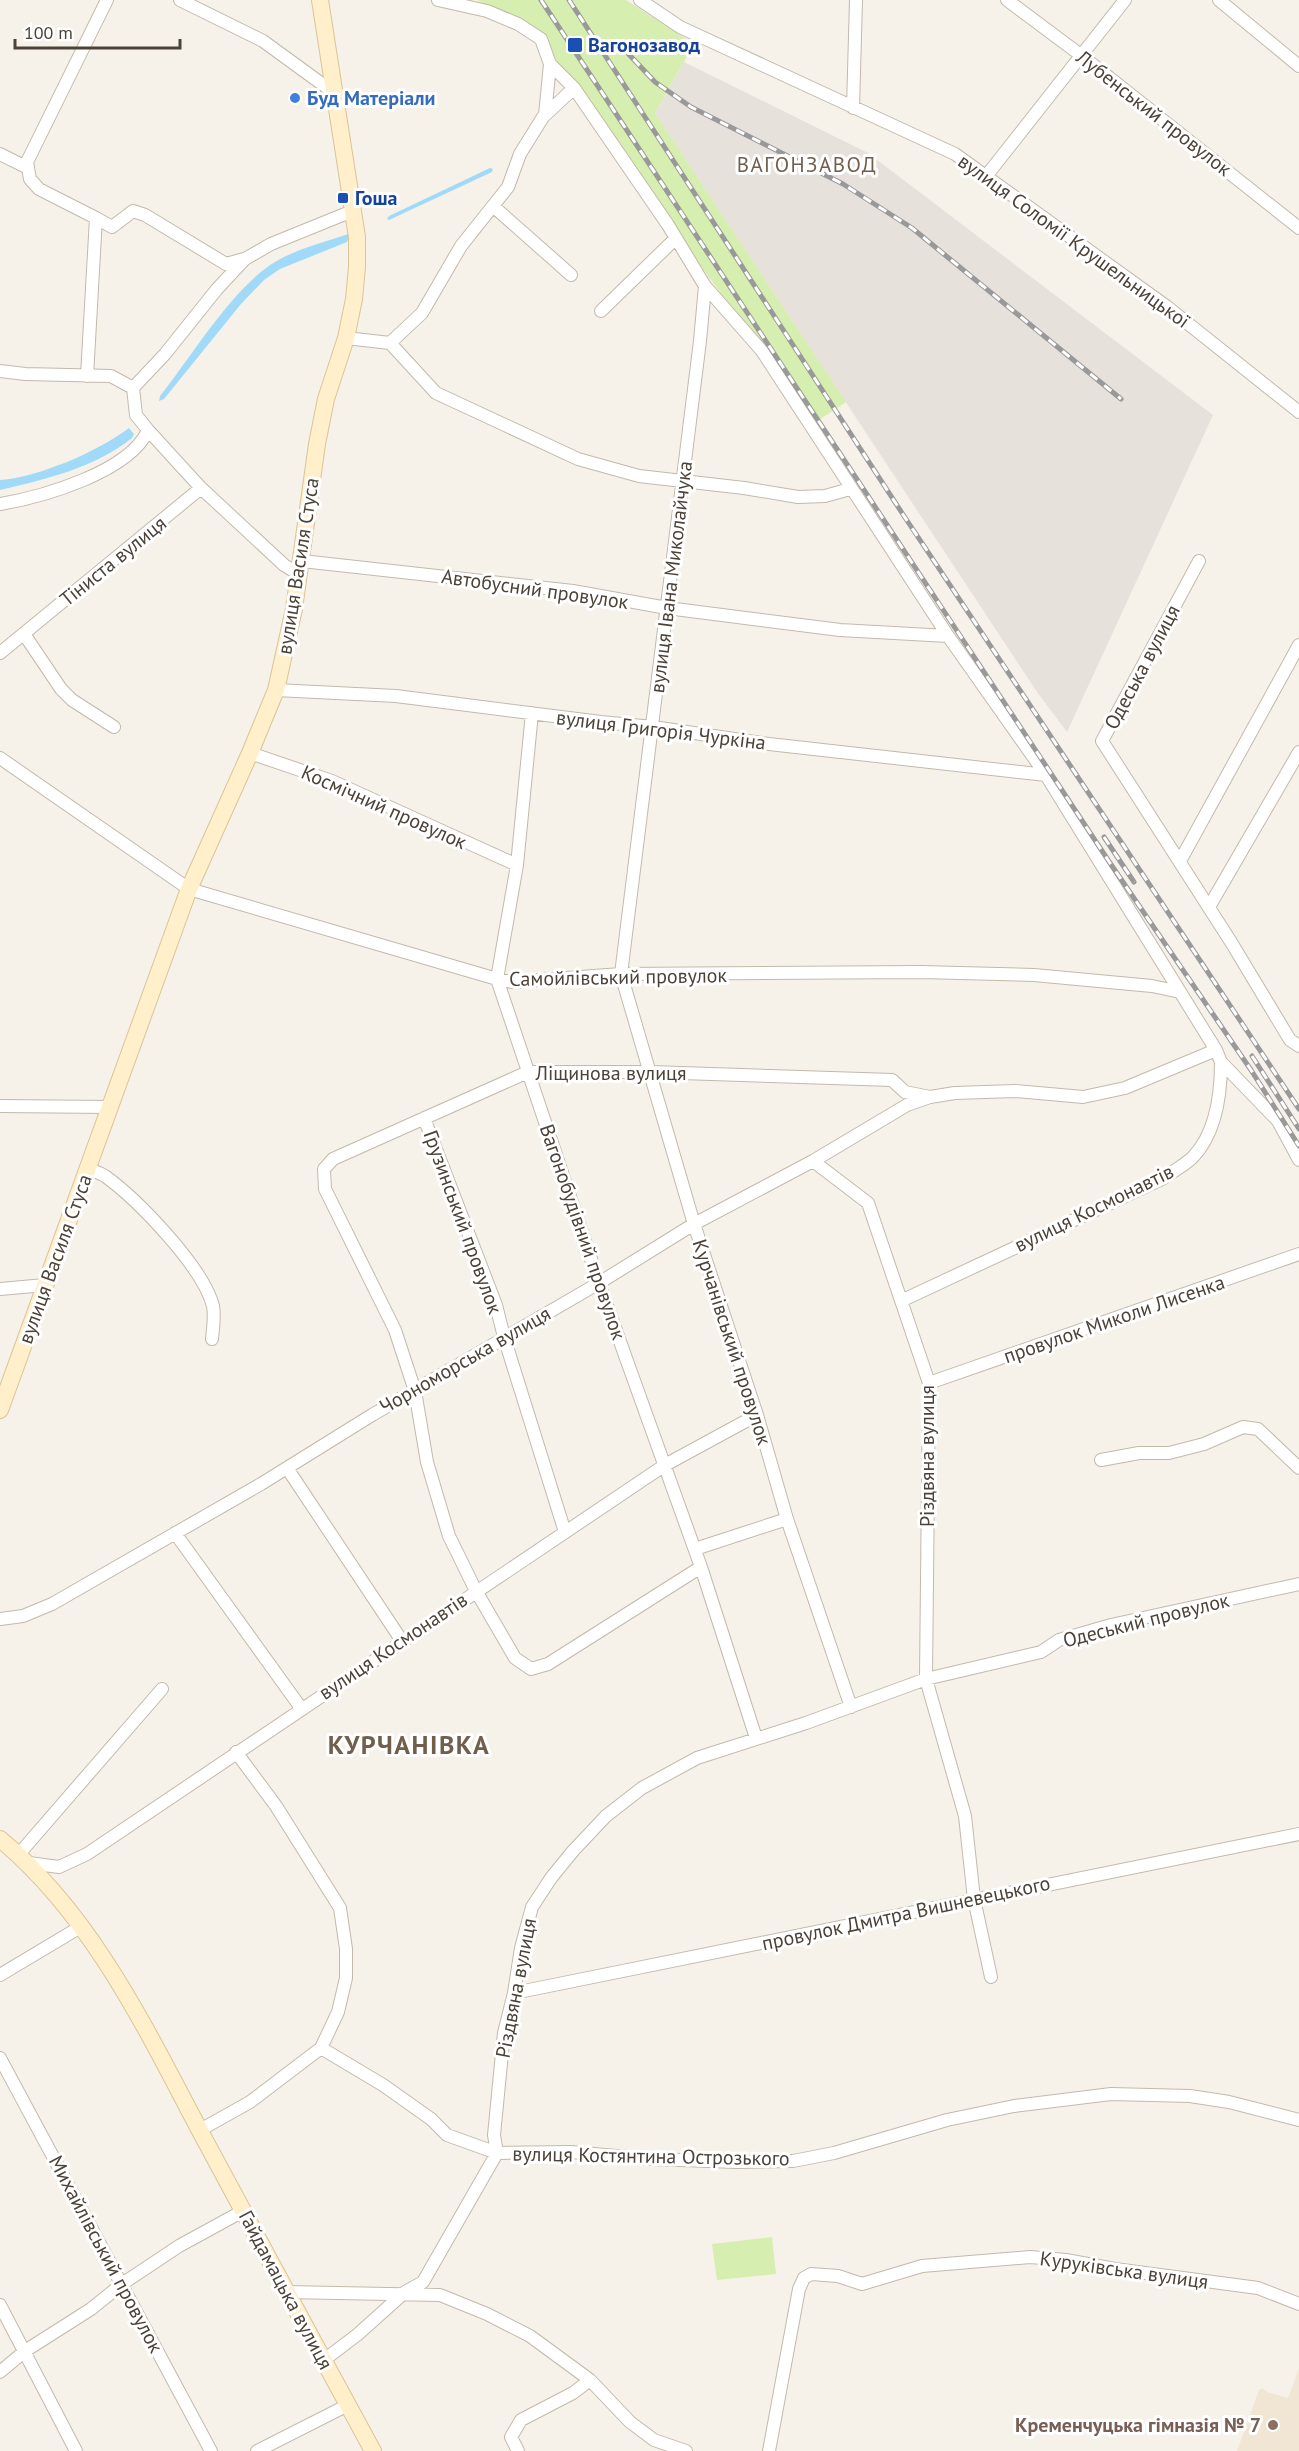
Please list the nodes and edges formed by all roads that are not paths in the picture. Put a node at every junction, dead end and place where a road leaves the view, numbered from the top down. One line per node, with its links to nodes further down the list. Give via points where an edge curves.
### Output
1 (107, 0): 18 (street, via 27,162)
2 (180, 0): 14 (street, via 263,41)
3 (320, 0): 14 (main road, вулиця Василя Стуса)
4 (438, 0): 11 (street, via 487,11 518,24 541,39)
5 (640, 0): 15 (street, вулиця Соломії Крушельницької, via 680,27)
6 (856, 0): 15 (street)
7 (1007, 0): 10 (street, Лубенський провулок)
8 (1125, 0): 10 (street)
9 (1219, 0): 12 (street)
10 (1082, 56): 19 (street); 23 (street, Лубенський провулок)
11 (550, 64): 13 (street); 16 (street)
12 (1299, 66)
13 (574, 88): 16 (street); 24 (street)
14 (333, 92): 21 (main road, вулиця Василя Стуса)
15 (853, 108): 19 (street, вулиця Соломії Крушельницької, via 955,154)
16 (545, 115): 20 (street, via 520,154 508,188)
17 (0, 154): 18 (street)
18 (28, 168): 22 (street, via 30,179 39,189)
19 (987, 175): 34 (street, вулиця Соломії Крушельницької, via 1166,306)
20 (493, 206): 26 (street); 30 (street, via 461,246 422,313)
21 (353, 215): 25 (street, via 345,214 302,231); 29 (main road, вулиця Василя Стуса, via 357,267)
22 (96, 218): 25 (street, via 112,227 133,211 226,264); 32 (street)
23 (1299, 228)
24 (676, 238): 27 (street); 28 (street)
25 (245, 259): 33 (street)
26 (571, 275)
27 (705, 286): 36 (street, вулиця Івана Миколайчука); 38 (street, via 762,351)
28 (601, 311)
29 (345, 338): 30 (street); 41 (main road, вулиця Василя Стуса, via 317,444)
30 (390, 343): 36 (street, via 436,393 578,459 639,476)
31 (0, 371): 32 (street)
32 (87, 376): 33 (street, via 111,376)
33 (133, 388): 35 (street, via 136,416)
34 (1299, 412)
35 (148, 430): 37 (street); 39 (street, via 144,440 127,455 84,480 37,497)
36 (682, 480): 38 (street, via 798,497 825,496); 42 (street, вулиця Івана Миколайчука)
37 (201, 488): 41 (street, via 284,565); 43 (street, Тіниста вулиця)
38 (850, 489): 44 (street)
39 (0, 504)
40 (1199, 561): 55 (street, Одеська вулиця, via 1102,741)
41 (301, 568): 42 (street, Автобусний провулок, via 573,591); 47 (main road, вулиця Василя Стуса)
42 (667, 608): 44 (street, Автобусний провулок, via 840,630); 49 (street, вулиця Івана Миколайчука)
43 (24, 634): 46 (street, Тіниста вулиця); 50 (street, via 61,689)
44 (948, 636): 54 (street)
45 (1299, 645): 55 (street)
46 (0, 653)
47 (276, 690): 48 (street, вулиця Григорія Чуркіна, via 396,696); 52 (main road, вулиця Василя Стуса)
48 (532, 713): 49 (street, вулиця Григорія Чуркіна); 56 (street, Вагонобудівний провулок)
49 (653, 726): 54 (street, вулиця Григорія Чуркіна, via 769,744); 59 (street, вулиця Івана Миколайчука)
50 (114, 727)
51 (1299, 752): 58 (street)
52 (250, 753): 56 (street, Космічний провулок, via 332,781); 57 (main road, вулиця Василя Стуса)
53 (0, 758): 57 (street, Самойлівський провулок)
54 (1046, 775): 61 (street)
55 (1180, 861): 58 (street, Одеська вулиця)
56 (517, 865): 60 (street, Вагонобудівний провулок)
57 (189, 889): 60 (street, Самойлівський провулок); 68 (main road, вулиця Василя Стуса)
58 (1209, 907): 62 (street, Одеська вулиця, via 1290,1040)
59 (621, 974): 60 (street, Самойлівський провулок, via 513,982); 61 (street, Самойлівський провулок, via 1034,975); 65 (street, Курчанівський провулок)
60 (497, 979): 64 (street, Вагонобудівний провулок)
61 (1180, 992): 63 (street)
62 (1299, 1046)
63 (1219, 1056): 66 (street, Ліщинова вулиця, via 1105,1094 1068,1097 1041,1092 983,1091); 70 (street, via 1278,1121); 78 (street, вулиця Космонавтів, via 1221,1086 1216,1108 1209,1132 1194,1156 1162,1179)
64 (528, 1072): 65 (street, Ліщинова вулиця); 69 (street, Ліщинова вулиця); 75 (street, Вагонобудівний провулок)
65 (651, 1072): 66 (street, Ліщинова вулиця, via 892,1080 905,1092); 73 (street, Курчанівський провулок)
66 (930, 1097): 71 (street, Чорноморська вулиця, via 907,1105)
67 (0, 1106): 68 (street)
68 (110, 1107): 72 (main road, вулиця Василя Стуса)
69 (424, 1118): 79 (street, Грузинський провулок, via 496,1305); 82 (street, Ліщинова вулиця, via 333,1159 324,1169 324,1189 395,1330)
70 (1299, 1160)
71 (813, 1161): 73 (street, Чорноморська вулиця); 78 (street, Різдвяна вулиця, via 868,1203)
72 (88, 1169): 76 (main road, вулиця Василя Стуса); 80 (street, via 104,1175 156,1222 187,1261 206,1289 213,1308)
73 (694, 1224): 75 (street, Чорноморська вулиця); 84 (street, Курчанівський провулок)
74 (1299, 1254): 81 (street, провулок Миколи Лисенка)
75 (599, 1283): 79 (street, Чорноморська вулиця); 86 (street, Вагонобудівний провулок)
76 (45, 1284): 77 (street); 83 (main road, вулиця Василя Стуса)
77 (0, 1289)
78 (903, 1300): 81 (street, Різдвяна вулиця)
79 (504, 1337): 82 (street, Чорноморська вулиця); 90 (street, Грузинський провулок)
80 (212, 1339)
81 (929, 1383): 98 (street, Різдвяна вулиця)
82 (415, 1391): 87 (street, Чорноморська вулиця); 95 (street, Ліщинова вулиця, via 427,1462 449,1536)
83 (0, 1410)
84 (757, 1415): 86 (street, вулиця Космонавтів); 89 (street, Курчанівський провулок)
85 (1101, 1460): 88 (street, via 1139,1453 1169,1453 1204,1444 1243,1427 1258,1430)
86 (665, 1465): 90 (street, вулиця Космонавтів); 92 (street, Вагонобудівний провулок)
87 (287, 1468): 91 (street, Чорноморська вулиця); 97 (street)
88 (1299, 1468)
89 (788, 1518): 92 (street); 100 (street, Курчанівський провулок)
90 (565, 1532): 95 (street, вулиця Космонавтів)
91 (175, 1533): 96 (street, Чорноморська вулиця, via 52,1604 23,1616); 101 (street)
92 (695, 1549): 93 (street, Вагонобудівний провулок)
93 (701, 1567): 95 (street, Ліщинова вулиця, via 548,1664 531,1669 515,1658); 102 (street, Вагонобудівний провулок)
94 (1299, 1584): 98 (street, Одеський провулок, via 1111,1625 1059,1640 1041,1652)
95 (476, 1591): 97 (street, вулиця Космонавтів)
96 (0, 1619)
97 (402, 1641): 101 (street, вулиця Космонавтів)
98 (926, 1679): 100 (street, Різдвяна вулиця); 107 (street, Різдвяна вулиця, via 965,1816)
99 (162, 1689): 106 (street)
100 (851, 1707): 102 (street, Різдвяна вулиця)
101 (301, 1708): 103 (street, вулиця Космонавтів)
102 (756, 1738): 111 (street, Різдвяна вулиця, via 697,1758 642,1788 606,1816 551,1878 532,1907)
103 (236, 1752): 106 (street, вулиця Космонавтів, via 87,1854 59,1867); 112 (street, via 276,1806 340,1908 346,1978 338,2012)
104 (1299, 1834): 107 (street, провулок Дмитра Вишневецького)
105 (0, 1839): 106 (main road, Гайдамацька вулиця)
106 (24, 1858): 108 (main road, Гайдамацька вулиця)
107 (974, 1899): 110 (street, Різдвяна вулиця); 111 (street, провулок Дмитра Вишневецького)
108 (82, 1926): 109 (street); 115 (main road, Гайдамацька вулиця, via 122,1989)
109 (0, 1975)
110 (991, 1977)
111 (514, 1993): 116 (street, Різдвяна вулиця, via 504,2033 494,2135)
112 (321, 2048): 115 (street, via 250,2102); 116 (street, via 383,2085 447,2135)
113 (0, 2058): 118 (street, Михайлівський провулок)
114 (1299, 2120): 116 (street, вулиця Костянтина Острозького, via 1190,2096 1111,2094 1014,2106 947,2120 793,2161 652,2159 571,2152)
115 (200, 2130): 117 (main road, Гайдамацька вулиця)
116 (496, 2153): 120 (street, via 423,2282)
117 (243, 2211): 118 (street, via 179,2246); 119 (main road, Гайдамацька вулиця)
118 (122, 2284): 123 (street); 129 (street, Михайлівський провулок)
119 (286, 2292): 120 (street); 124 (main road, Гайдамацька вулиця)
120 (405, 2292): 124 (street); 126 (street, via 440,2295 487,2314 530,2336)
121 (1299, 2304): 134 (street, Куруківська вулиця, via 1258,2288 1039,2258 922,2266 862,2284 838,2276 811,2274 799,2289)
122 (0, 2306): 123 (street)
123 (25, 2351): 125 (street); 128 (street)
124 (324, 2360): 127 (main road, Гайдамацька вулиця)
125 (0, 2372)
126 (590, 2380): 132 (street, via 521,2420 511,2437); 133 (street, via 630,2422 654,2440)
127 (348, 2405): 130 (street); 131 (main road, Гайдамацька вулиця)
128 (76, 2451)
129 (211, 2451)
130 (257, 2451)
131 (373, 2451)
132 (518, 2451)
133 (686, 2451)
134 (769, 2451)

